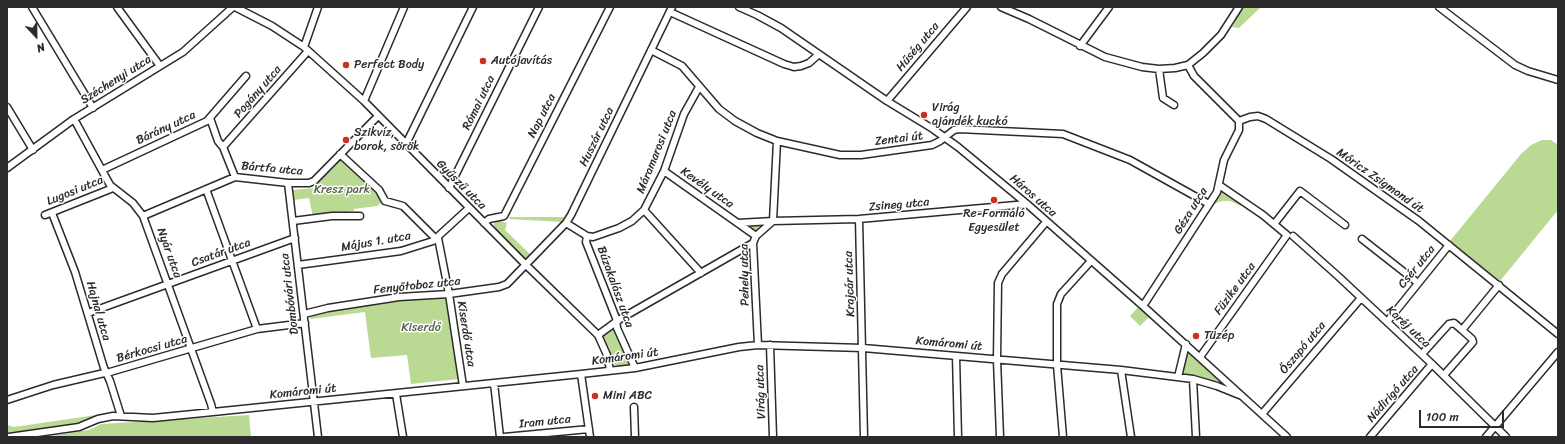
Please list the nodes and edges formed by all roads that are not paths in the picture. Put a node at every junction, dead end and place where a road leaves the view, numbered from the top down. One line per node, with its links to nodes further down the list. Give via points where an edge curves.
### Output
1 (32, 7): 30 (street)
2 (234, 7): 17 (street, Gyűszű utca, via 272,26); 21 (street, Széchenyi utca, via 183,52)
3 (318, 7): 17 (street)
4 (404, 7): 26 (street)
5 (474, 7): 37 (street)
6 (539, 7): 48 (street, Római utca)
7 (610, 7): 62 (street, Nap utca, via 504,216 489,219)
8 (739, 7): 19 (street, Háros utca, via 781,28)
9 (967, 7): 27 (street, Hűség utca)
10 (1001, 7): 16 (street)
11 (1109, 7): 16 (street)
12 (1239, 7): 20 (street, via 1221,35)
13 (1439, 7): 24 (street, via 1515,65)
14 (121, 8): 21 (street)
15 (671, 9): 18 (street, Huszár utca); 19 (street, via 784,64 801,66)
16 (1080, 46): 22 (street, via 1120,62)
17 (306, 49): 26 (street, Gyűszű utca); 38 (street, Pogány utca)
18 (651, 50): 25 (street, Zentai út, via 682,66); 63 (street, Huszár utca)
19 (818, 55): 27 (street, Háros utca)
20 (1188, 65): 22 (street); 34 (street, via 1194,76)
21 (160, 66): 30 (street, Széchenyi utca)
22 (1159, 69): 28 (street, via 1163,98)
23 (246, 76): 32 (street, Bárány utca)
24 (1558, 80)
25 (699, 87): 36 (street, Zentai út, via 719,109 735,121); 43 (street, Máramarosi utca, via 684,114)
26 (364, 101): 31 (street, Gyűszű utca)
27 (887, 101): 35 (street, Háros utca)
28 (1174, 105)
29 (7, 107): 39 (street)
30 (93, 108): 33 (street, Széchenyi utca)
31 (378, 116): 37 (street, Gyűszű utca); 40 (street, Bártfa utca)
32 (210, 118): 38 (street, via 218,141); 42 (street, Bárány utca)
33 (74, 119): 39 (street, Széchenyi utca); 42 (street, Nyár utca)
34 (1239, 122): 46 (street, Géza utca, via 1240,130 1224,160); 73 (street, Móricz Zsigmond út, via 1258,116 1266,119 1331,160)
35 (945, 138): 36 (street, Zentai út, via 924,147 861,155 840,155); 50 (street, Háros utca); 51 (street, Zentai út, via 958,129 1063,134 1130,160)
36 (777, 141): 58 (street)
37 (406, 144): 48 (street, Gyűszű utca)
38 (223, 147): 44 (street)
39 (32, 150): 41 (street, Széchenyi utca)
40 (340, 154): 45 (street, Bártfa utca, via 314,181 302,184); 70 (street, via 379,190 385,201 403,206)
41 (7, 168)
42 (102, 170): 47 (street, Nyár utca)
43 (664, 171): 53 (street, Máramarosi utca); 60 (street, Kevély utca)
44 (235, 177): 45 (street, Bártfa utca); 49 (street, Bártfa utca)
45 (288, 183): 59 (street, Dombóvári utca)
46 (1219, 185): 51 (street, Géza utca); 64 (street, Karéj utca)
47 (113, 188): 54 (street, Lugosi utca); 55 (street, Nyár utca, via 133,202)
48 (449, 188): 52 (street, Gyűszű utca)
49 (206, 189): 55 (street, Bártfa utca); 74 (street)
50 (1027, 204): 57 (street, Zsineg utca); 61 (street, Háros utca)
51 (1210, 204): 84 (street, Géza utca)
52 (469, 208): 62 (street, Gyűszű utca); 70 (street, Május 1. utca)
53 (644, 210): 66 (street, Máramarosi utca, via 619,228 594,237); 78 (street)
54 (48, 214): 85 (street, Hajnal utca, via 75,272)
55 (143, 216): 80 (street, Nyár utca)
56 (360, 216): 59 (street, via 332,216)
57 (859, 219): 58 (street, Zsineg utca); 97 (street, Krajcár utca)
58 (773, 220): 60 (street, Kevély utca); 67 (street, Pehely utca)
59 (293, 221): 69 (street, Dombóvári utca)
60 (738, 222): 67 (street, Kevély utca)
61 (1046, 222): 75 (street, Háros utca); 103 (street, via 999,279)
62 (484, 223): 77 (street, Gyűszű utca)
63 (566, 223): 66 (street, Búzakalász utca); 77 (street, Huszár utca)
64 (1275, 223): 65 (street, via 1300,191); 68 (street, Karéj utca)
65 (1345, 225)
66 (587, 236): 89 (street, Búzakalász utca, via 586,242)
67 (756, 236): 72 (street, Pehely utca)
68 (1290, 236): 83 (street, Karéj utca); 102 (street, Füzike utca)
69 (295, 238): 74 (street, Csatár utca); 76 (street, Dombóvári utca)
70 (437, 238): 76 (street, Május 1. utca, via 401,251); 82 (street, Kiserdő utca)
71 (1362, 239): 79 (street)
72 (753, 243): 78 (street); 95 (street, Pehely utca)
73 (1449, 245): 79 (street, Csér utca); 81 (street, Móricz Zsigmond út)
74 (232, 261): 80 (street, Csatár utca); 90 (street)
75 (1091, 261): 84 (street, Háros utca); 105 (street, via 1058,299)
76 (298, 265): 86 (street, Dombóvári utca)
77 (526, 265): 82 (street, Fenyőtoboz utca, via 503,286); 93 (street, Gyűszű utca)
78 (701, 273): 89 (street)
79 (1418, 283): 87 (street, Csér utca)
80 (168, 284): 85 (street, Csatár utca); 98 (street, Nyár utca)
81 (1499, 285): 91 (street); 92 (street, Móricz Zsigmond út)
82 (449, 294): 86 (street, Fenyőtoboz utca, via 392,298); 115 (street, Kiserdő utca)
83 (1361, 298): 87 (street, Karéj utca); 122 (street, Őszapó utca)
84 (1143, 306): 94 (street, Háros utca)
85 (88, 313): 109 (street, Hajnal utca)
86 (304, 314): 88 (street, Dombóvári utca)
87 (1387, 322): 100 (street, Karéj utca)
88 (305, 323): 90 (street, Bérkocsi utca); 119 (street, Dombóvári utca)
89 (616, 323): 93 (street); 106 (street, Búzakalász utca)
90 (257, 329): 98 (street, Bérkocsi utca)
91 (1462, 330): 100 (street, via 1454,323 1449,324); 111 (street, via 1473,342)
92 (1558, 334)
93 (598, 335): 107 (street, Gyűszű utca, via 607,355)
94 (1186, 344): 102 (street, Háros utca); 112 (street)
95 (758, 345): 96 (street, Komáromi út); 106 (street, Komáromi út)
96 (770, 345): 97 (street, Komáromi út); 133 (street, Virág utca)
97 (863, 348): 101 (street, Komáromi út); 134 (street, Krajcár utca)
98 (191, 349): 109 (street, Bérkocsi utca); 121 (street, Nyár utca)
99 (1558, 352): 124 (street)
100 (1422, 354): 104 (street, Karéj utca)
101 (956, 356): 103 (street, Komáromi út); 135 (street)
102 (1200, 357): 117 (street, Háros utca)
103 (997, 360): 105 (street, Komáromi út); 136 (street)
104 (1432, 364): 111 (street, Karéj utca); 141 (street, Nádirigó utca)
105 (1057, 365): 108 (street, Komáromi út); 137 (street)
106 (635, 368): 107 (street, Komáromi út)
107 (610, 370): 110 (street, Komáromi út)
108 (1121, 370): 112 (street, Komáromi út); 138 (street)
109 (106, 373): 118 (street, Bérkocsi utca, via 53,385); 123 (street, Hajnal utca)
110 (581, 374): 114 (street, Komáromi út); 125 (street)
111 (1444, 375): 124 (street, Karéj utca)
112 (1178, 377): 113 (street, Komáromi út)
113 (1193, 380): 117 (street, Komáromi út); 139 (street)
114 (494, 383): 115 (street, Komáromi út); 129 (street)
115 (463, 386): 116 (street, Komáromi út)
116 (396, 394): 119 (street, Komáromi út); 128 (street)
117 (1242, 396): 122 (street, Háros utca)
118 (7, 400)
119 (315, 402): 121 (street, Komáromi út); 127 (street, Dombóvári utca)
120 (634, 406): 132 (street)
121 (213, 412): 123 (street, Komáromi út, via 153,418)
122 (1262, 414): 140 (street, Háros utca)
123 (121, 416): 126 (street, Komáromi út, via 98,419 79,427)
124 (1495, 426): 142 (street); 143 (street, Karéj utca)
125 (588, 429): 130 (street, Iram utca); 131 (street)
126 (9, 437)
127 (318, 437)
128 (402, 437)
129 (500, 437)
130 (504, 437)
131 (590, 437)
132 (635, 437)
133 (773, 437)
134 (864, 437)
135 (958, 437)
136 (1000, 437)
137 (1063, 437)
138 (1131, 437)
139 (1196, 437)
140 (1287, 437)
141 (1370, 437)
142 (1486, 437)
143 (1506, 437)

